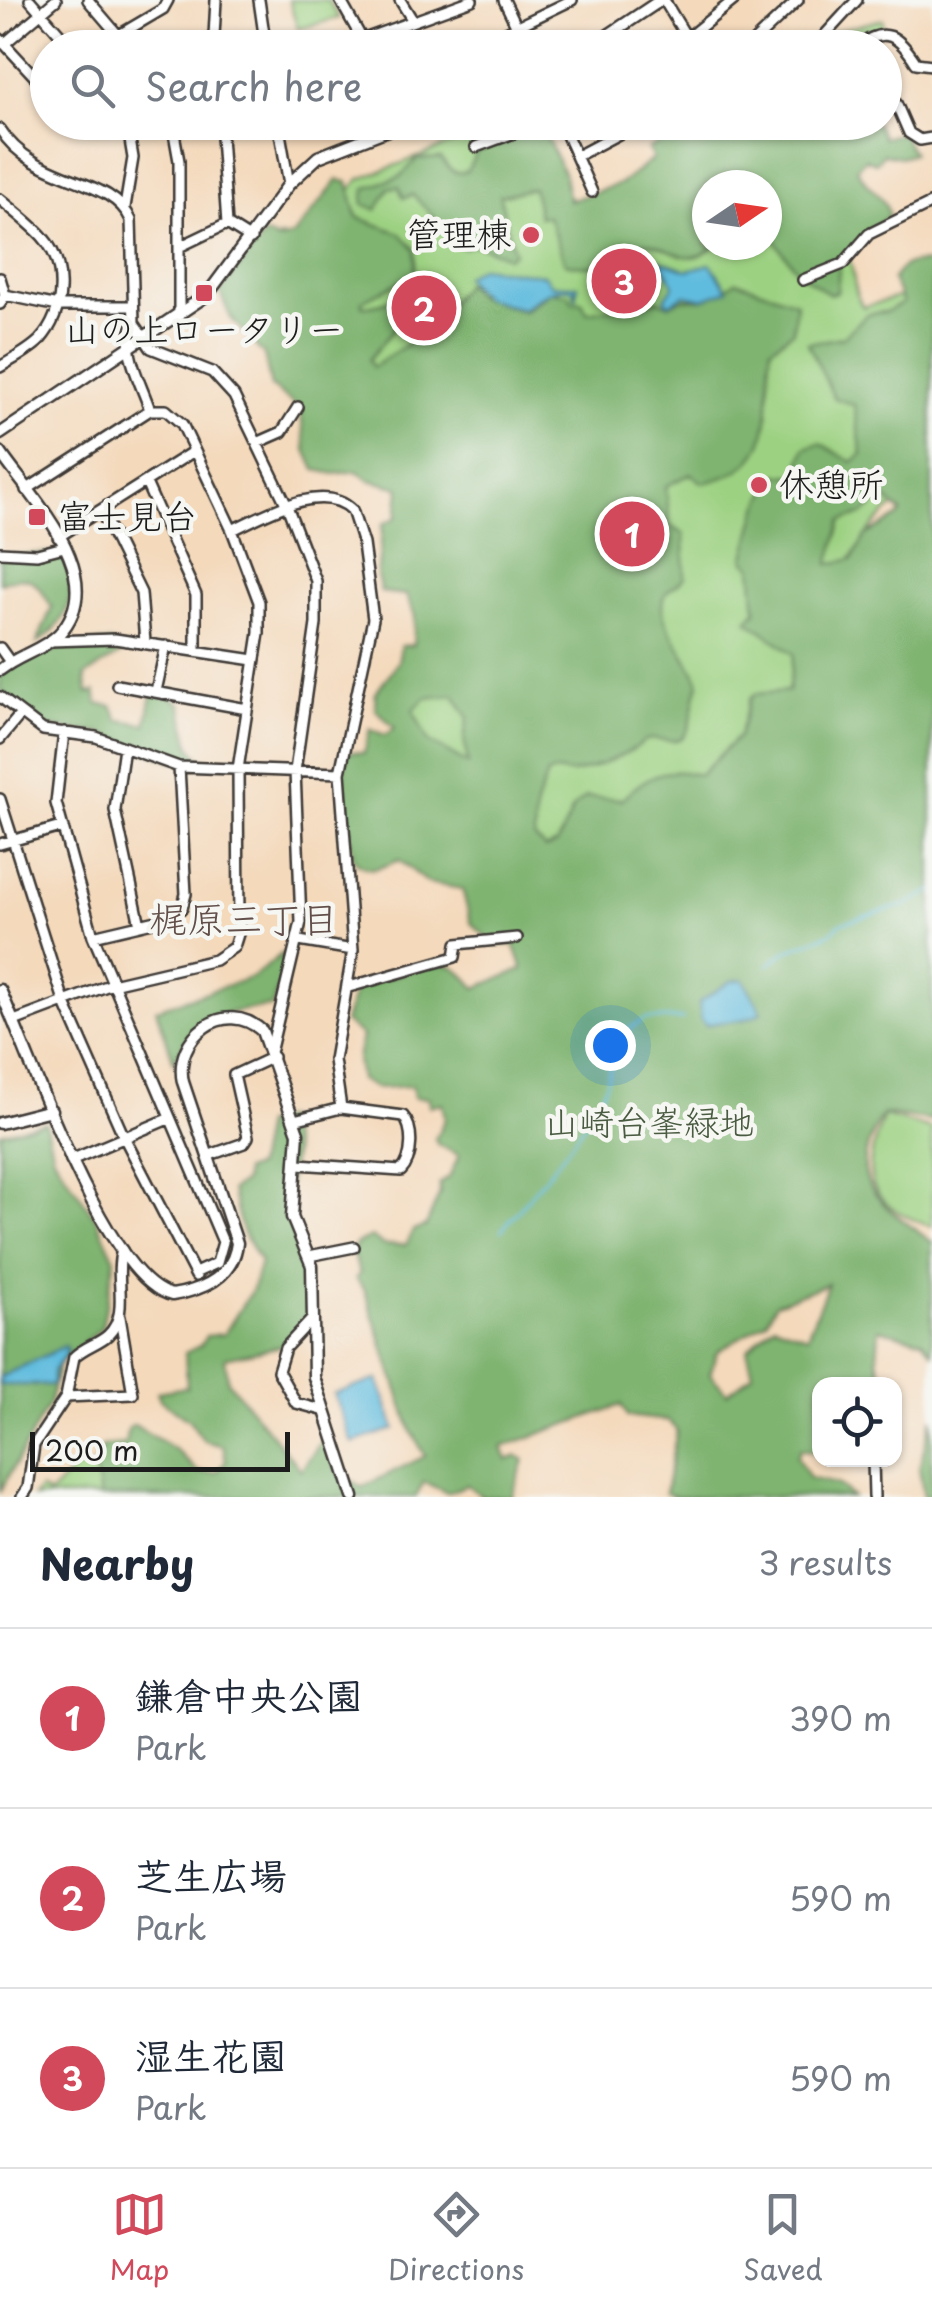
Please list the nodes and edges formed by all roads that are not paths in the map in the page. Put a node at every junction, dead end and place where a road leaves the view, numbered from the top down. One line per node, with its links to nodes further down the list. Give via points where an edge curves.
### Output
1 (30, 0): 17 (street)
2 (56, 0): 17 (street)
3 (168, 0): 22 (street)
4 (216, 0): 23 (street)
5 (258, 0): 24 (street)
6 (340, 0): 25 (street)
7 (400, 0): 18 (street)
8 (472, 0): 16 (street)
9 (504, 0): 19 (street)
10 (572, 0): 19 (street)
11 (663, 0): 27 (street); 28 (street)
12 (734, 0): 29 (street)
13 (798, 0): 30 (street)
14 (858, 0): 31 (street)
15 (93, 2): 21 (street)
16 (454, 3): 18 (street)
17 (42, 14): 20 (street); 32 (street)
18 (412, 21): 26 (street)
19 (519, 29)
20 (56, 30)
21 (115, 30)
22 (127, 30)
23 (214, 30)
24 (263, 30)
25 (357, 30)
26 (394, 30)
27 (617, 30)
28 (683, 30)
29 (704, 30)
30 (767, 30)
31 (830, 30)
32 (2, 41): 35 (street)
33 (902, 43): 34 (street, via 916,63)
34 (932, 64)
35 (30, 71)
36 (902, 118): 38 (street, via 908,132)
37 (0, 129): 53 (street, via 46,171 109,194)
38 (932, 138)
39 (130, 140): 53 (street)
40 (175, 140): 56 (street)
41 (221, 140): 54 (street)
42 (281, 140): 49 (street)
43 (356, 140): 49 (street, via 330,149)
44 (495, 140): 47 (street)
45 (569, 140): 48 (street)
46 (607, 140): 48 (street)
47 (476, 147)
48 (577, 156): 50 (street)
49 (289, 184): 55 (street)
50 (592, 192)
51 (0, 199): 60 (street, via 48,245 60,278)
52 (932, 203): 58 (street, via 869,234 843,264)
53 (125, 208): 61 (street, via 131,220)
54 (227, 224): 55 (street); 56 (street)
55 (252, 239): 62 (street, via 207,295)
56 (179, 247): 62 (street)
57 (0, 278): 59 (street)
58 (803, 280)
59 (2, 299): 60 (street)
60 (58, 306): 61 (street); 66 (street, via 42,337)
61 (132, 306): 63 (street)
62 (179, 316): 64 (street)
63 (134, 323): 64 (street); 65 (street)
64 (144, 339): 65 (street); 70 (street, via 221,379)
65 (128, 350): 68 (street); 69 (street)
66 (0, 367)
67 (298, 407): 70 (street, via 282,432)
68 (150, 410): 72 (street, via 176,416); 74 (street)
69 (0, 434)
70 (257, 444): 75 (street)
71 (0, 452): 74 (street)
72 (194, 452): 73 (street); 77 (street)
73 (146, 483): 76 (street); 84 (street, via 196,595)
74 (26, 490): 78 (street)
75 (287, 506): 77 (street); 97 (street, via 313,567 318,602); 98 (street, via 340,500 357,518 372,612 370,645)
76 (101, 511): 78 (street); 81 (street, via 142,593)
77 (232, 530): 85 (street, via 259,602)
78 (61, 542): 79 (street, via 37,554); 80 (street, via 78,590 65,626)
79 (0, 552)
80 (50, 642): 81 (street); 86 (street)
81 (144, 642): 82 (street)
82 (166, 646): 84 (street); 88 (street)
83 (0, 648): 86 (street)
84 (196, 650): 85 (street)
85 (254, 660): 90 (street)
86 (5, 666)
87 (118, 685): 88 (street)
88 (156, 691): 90 (street)
89 (0, 697): 91 (street)
90 (247, 709): 96 (street)
91 (20, 715): 92 (street, via 43,730); 93 (street)
92 (64, 732): 94 (street); 100 (street, via 54,790)
93 (0, 739)
94 (124, 747): 95 (street); 103 (street, via 115,810)
95 (178, 767): 96 (street); 103 (street, via 185,900 173,915)
96 (238, 770): 97 (street); 108 (street, via 234,947 215,960)
97 (296, 771): 98 (street); 106 (street)
98 (340, 774): 107 (street)
99 (0, 799): 101 (street)
100 (61, 828): 101 (street); 104 (street)
101 (12, 840): 102 (street); 111 (street)
102 (0, 844)
103 (140, 925): 104 (street)
104 (94, 936): 108 (street)
105 (516, 938): 109 (street, via 457,944 447,962)
106 (299, 941): 107 (street); 113 (street)
107 (354, 950): 109 (street)
108 (112, 984): 111 (street); 116 (street)
109 (349, 987): 114 (street, via 334,1060)
110 (0, 990): 112 (street)
111 (64, 1001): 112 (street); 119 (street)
112 (14, 1021): 115 (street)
113 (272, 1053): 117 (street); 120 (street, via 234,1075 248,1137); 120 (street, via 257,1026 237,1019 203,1027 186,1045 183,1082)
114 (342, 1108): 117 (street); 122 (street, via 408,1120 407,1166 391,1173)
115 (52, 1110): 118 (street); 121 (street)
116 (168, 1119): 119 (street); 126 (street, via 223,1242 217,1263)
117 (294, 1120): 122 (street)
118 (0, 1123)
119 (124, 1137): 121 (street); 126 (street)
120 (210, 1156): 127 (street, via 237,1243 229,1269)
121 (71, 1160): 124 (street)
122 (298, 1164): 125 (street, via 292,1217)
123 (354, 1247): 125 (street)
124 (122, 1250): 127 (street, via 162,1292); 128 (street)
125 (309, 1256): 129 (street)
126 (195, 1273): 127 (street)
127 (200, 1287)
128 (120, 1317): 130 (street, via 105,1338 74,1356); 130 (street, via 133,1394)
129 (313, 1318): 131 (street); 131 (street, via 285,1348 278,1371 296,1403)
130 (66, 1397): 133 (street, via 37,1438)
131 (322, 1410): 134 (street)
132 (873, 1467): 135 (street)
133 (22, 1497)
134 (353, 1497)
135 (874, 1497)

